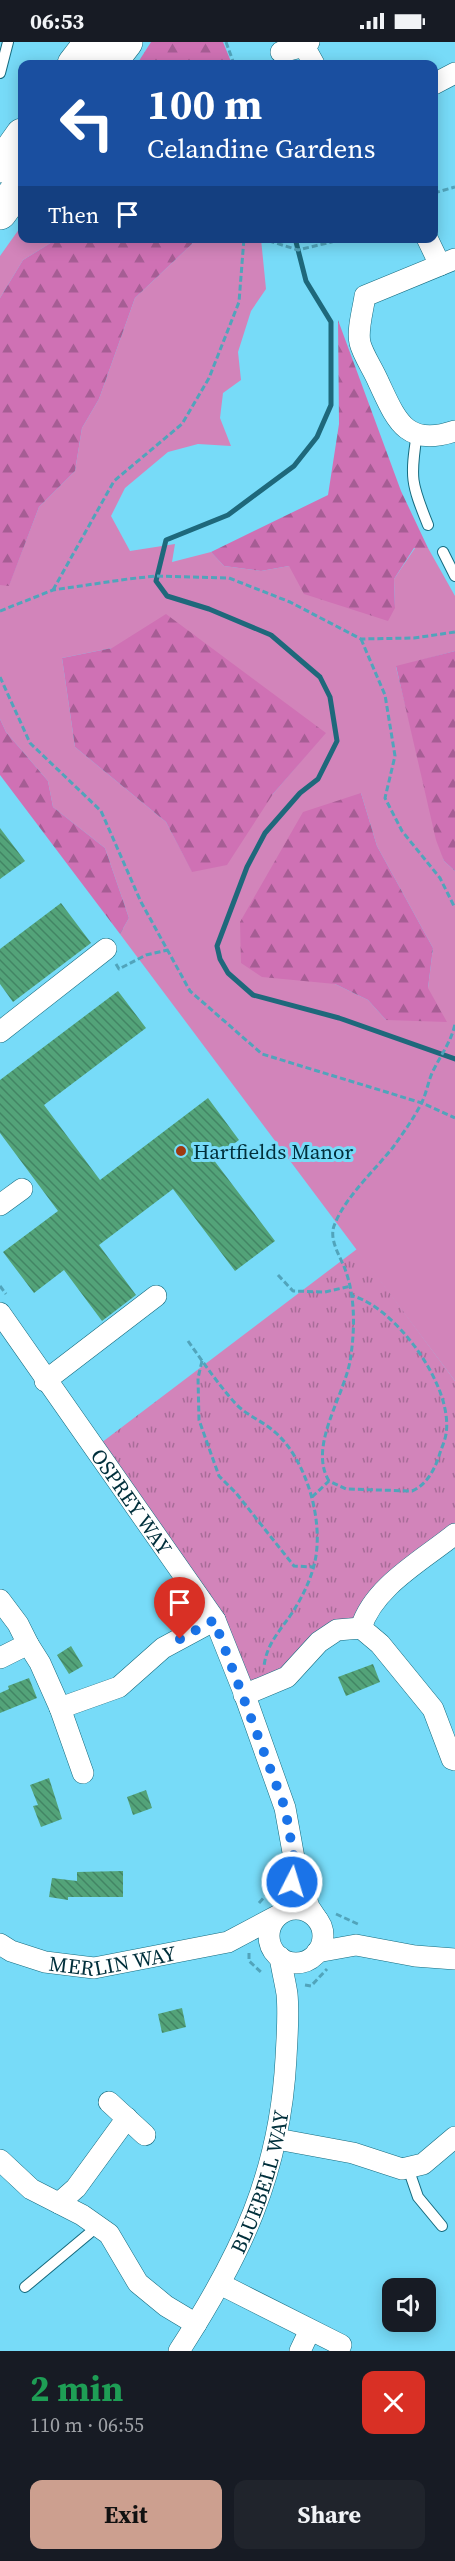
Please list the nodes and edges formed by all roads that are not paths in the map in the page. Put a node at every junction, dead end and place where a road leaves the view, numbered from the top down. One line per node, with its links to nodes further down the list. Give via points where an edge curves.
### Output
1 (8, 42): 9 (lane)
2 (91, 42): 6 (highway)
3 (126, 42): 7 (highway)
4 (307, 44): 5 (street); 8 (street)
5 (281, 52)
6 (77, 60)
7 (112, 60)
8 (313, 60)
9 (0, 73)
10 (455, 73): 11 (street)
11 (438, 82)
12 (18, 141): 13 (highway)
13 (0, 166)
14 (18, 188): 15 (highway)
15 (0, 213)
16 (431, 243): 17 (street)
17 (447, 262): 19 (street, via 365,296 360,342 397,421)
18 (455, 431): 19 (street, via 440,436)
19 (417, 433): 20 (lane, via 411,470 413,488)
20 (428, 525)
21 (443, 552): 22 (lane)
22 (455, 576)
23 (106, 949): 24 (street)
24 (3, 1023)
25 (22, 1189): 26 (street)
26 (0, 1205)
27 (156, 1296): 29 (street)
28 (1, 1318): 29 (street, OSPREY WAY)
29 (45, 1381): 32 (street, OSPREY WAY)
30 (455, 1534): 33 (street, via 378,1595)
31 (0, 1600): 34 (street)
32 (214, 1620): 36 (street, OSPREY WAY); 37 (street, via 163,1648 119,1687)
33 (362, 1628): 36 (street, via 337,1630 319,1642 287,1677); 38 (street, via 388,1653 433,1709)
34 (28, 1644): 35 (street); 37 (street)
35 (0, 1658)
36 (244, 1695): 40 (street, OSPREY WAY, via 285,1808 296,1869)
37 (60, 1708): 39 (street)
38 (455, 1760)
39 (83, 1773)
40 (287, 1905): 41 (street); 41 (street, via 303,1910); 43 (street, MERLIN WAY); 45 (street, OSPREY WAY, via 271,1924 269,1934 271,1947)
41 (318, 1922): 42 (street); 46 (street, via 322,1936)
42 (360, 1936): 46 (street, MERLIN WAY); 47 (street, via 415,1956)
43 (228, 1942): 44 (street, MERLIN WAY, via 94,1968 45,1962); 45 (street, MERLIN WAY)
44 (0, 1944)
45 (278, 1955): 46 (street, MERLIN WAY, via 294,1962); 48 (street, BLUEBELL WAY)
46 (314, 1955): 48 (street)
47 (455, 1959)
48 (287, 1995): 53 (street, BLUEBELL WAY, via 284,2092)
49 (109, 2102): 50 (street)
50 (127, 2118): 51 (street); 56 (street, via 76,2188)
51 (145, 2135)
52 (455, 2137): 55 (street, via 423,2164)
53 (277, 2139): 55 (street); 59 (street, BLUEBELL WAY, via 257,2207)
54 (0, 2160): 56 (street, via 31,2189)
55 (408, 2168): 58 (lane, via 418,2197)
56 (59, 2203): 57 (street)
57 (98, 2226): 60 (lane); 61 (street, via 109,2234 138,2283)
58 (442, 2226)
59 (220, 2284): 61 (street, BLUEBELL WAY); 62 (street)
60 (25, 2287)
61 (196, 2324): 64 (street, BLUEBELL WAY)
62 (310, 2330): 63 (street); 65 (street)
63 (341, 2345)
64 (179, 2351)
65 (300, 2351)

